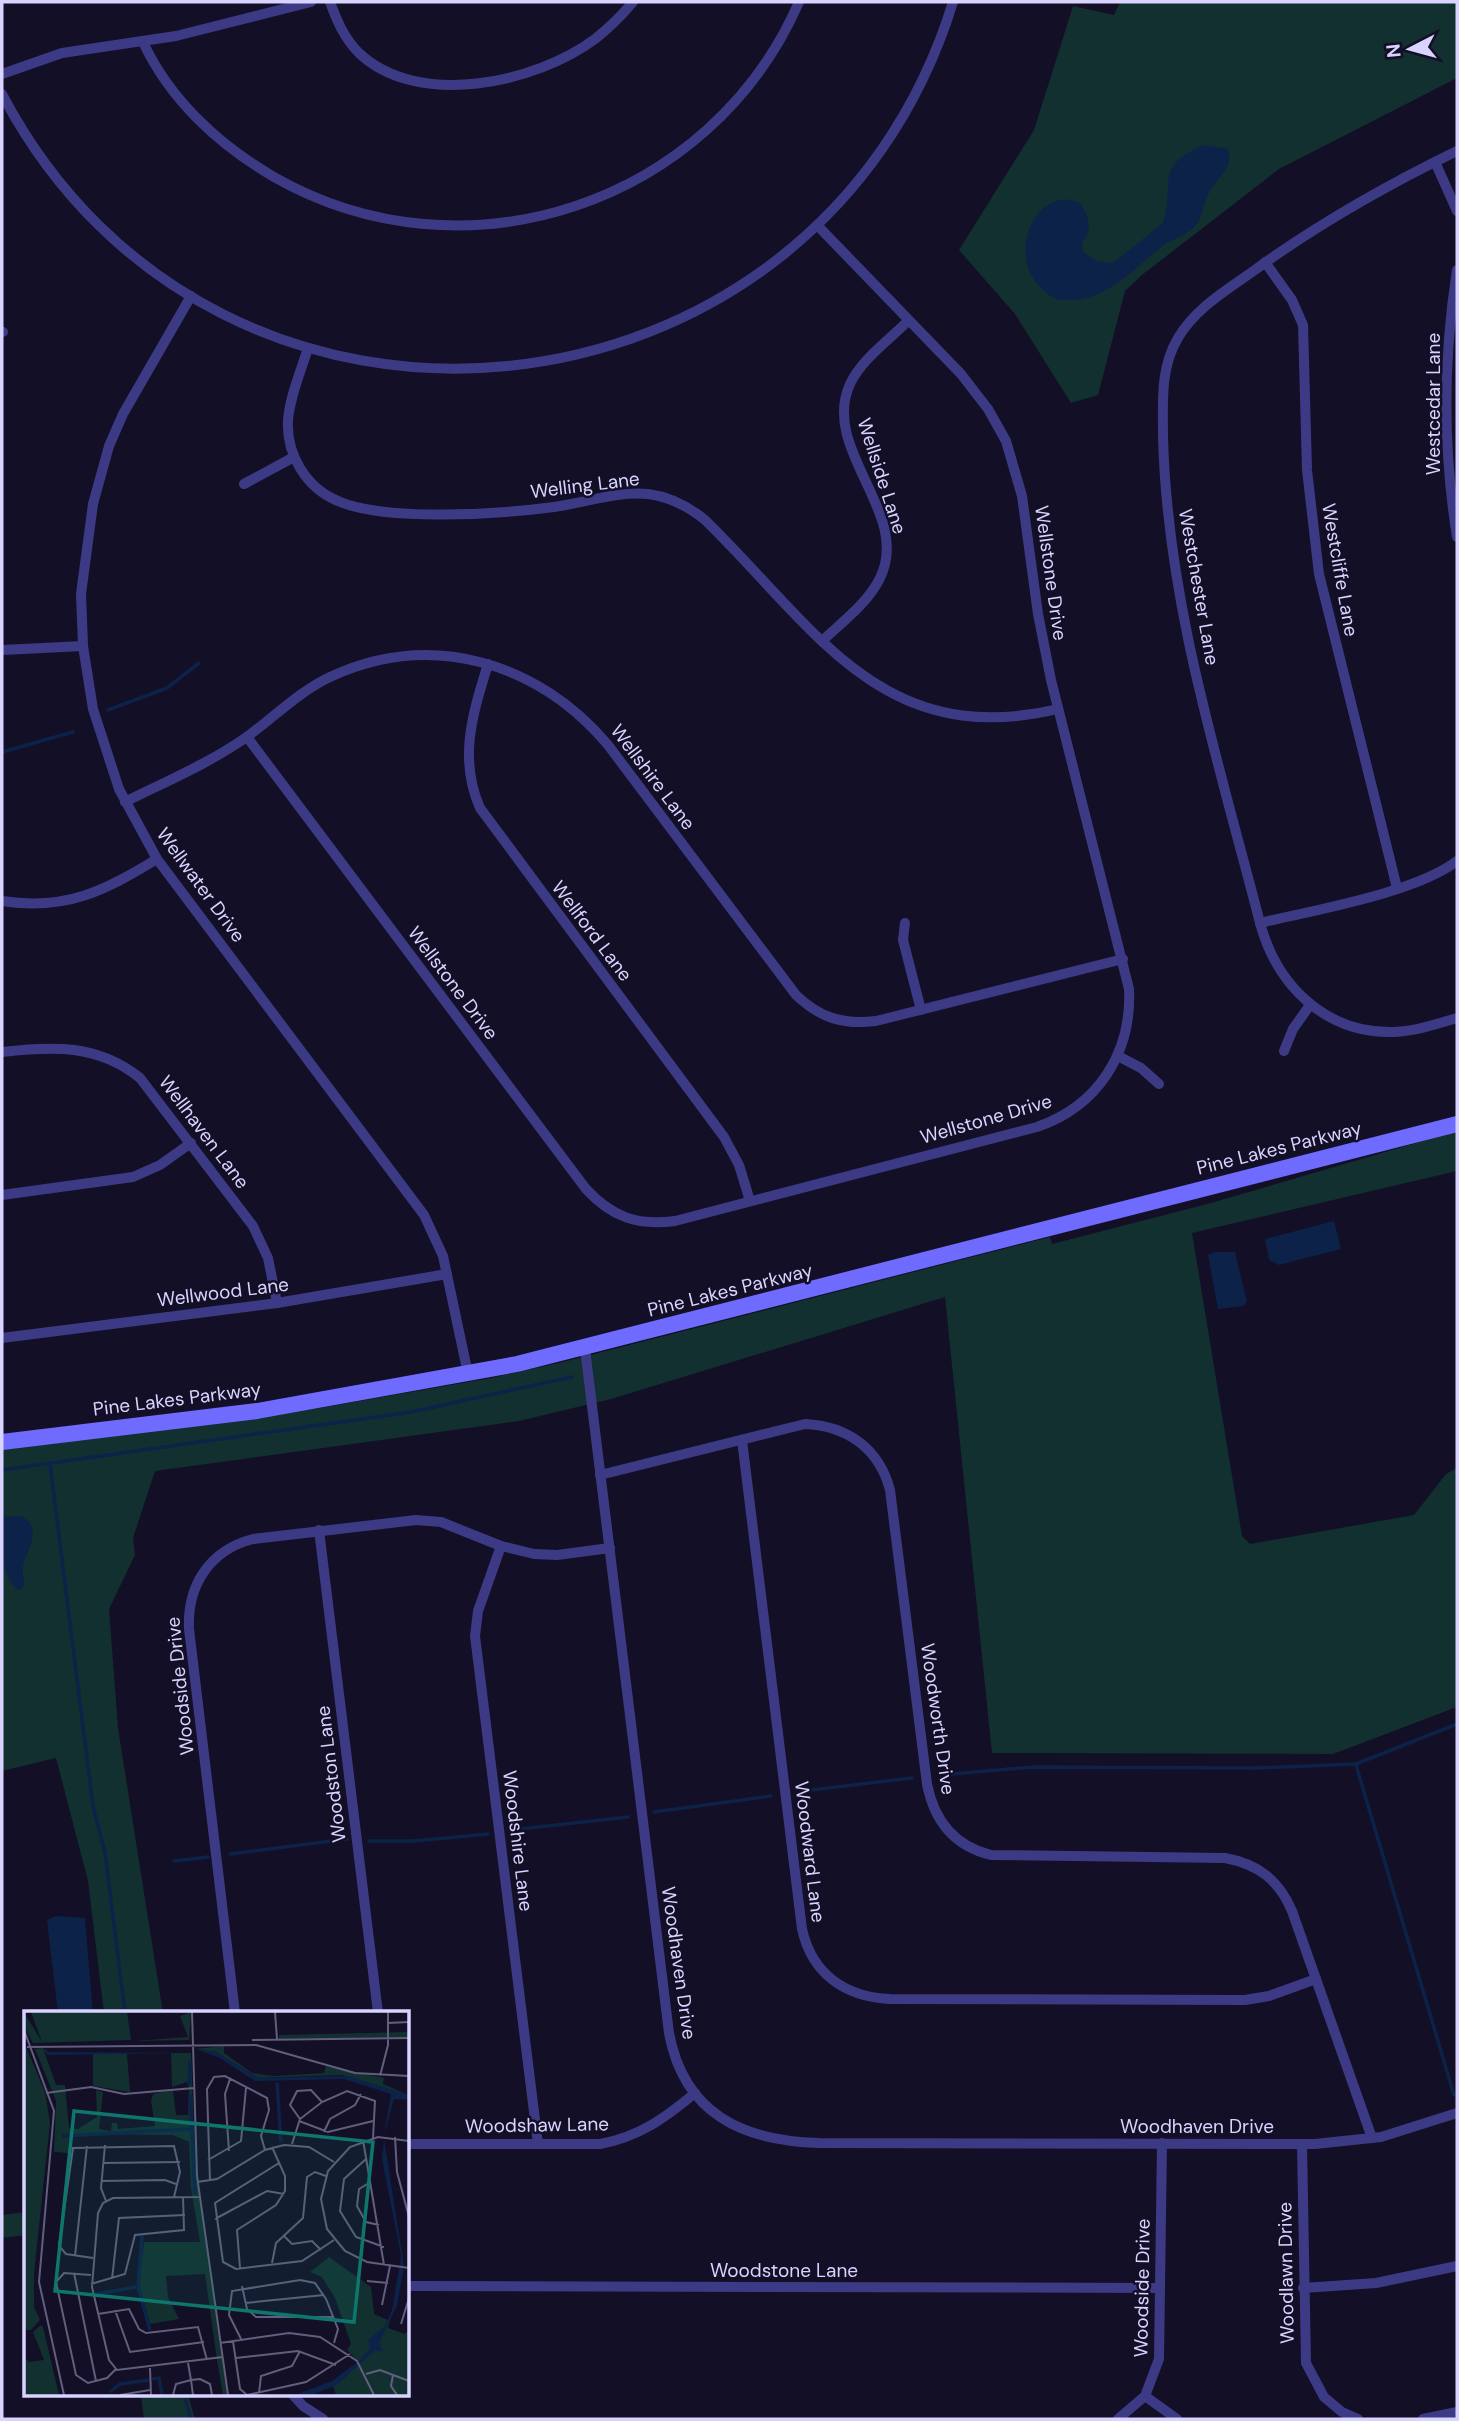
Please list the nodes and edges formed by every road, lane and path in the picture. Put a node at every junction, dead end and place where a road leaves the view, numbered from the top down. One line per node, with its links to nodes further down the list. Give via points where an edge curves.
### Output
1 (311, 2): 6 (street)
2 (330, 2): 3 (street, via 349,42 376,65 409,79 461,84 516,77 571,54 595,39)
3 (634, 2)
4 (799, 2): 6 (street, via 773,52 735,102 674,157 581,205 480,225 373,216 318,199 278,179 246,160 190,112 163,80)
5 (953, 2): 12 (street, via 929,68 894,131 851,190)
6 (143, 42): 7 (street, via 62,53)
7 (2, 74)
8 (2, 94): 15 (street, via 38,154 85,210 131,253)
9 (1457, 151): 10 (street, Westchester Lane)
10 (1435, 162): 11 (street); 13 (street, Westchester Lane, via 1339,213)
11 (1457, 212)
12 (817, 225): 16 (street, Wellstone Drive); 17 (street, via 766,268 712,303 650,333 592,353 519,366 449,370 382,365)
13 (1265, 262): 30 (street, Westcliffe Lane, via 1292,300 1304,334 1307,470 1319,574); 33 (street, Westchester Lane, via 1205,307 1183,331 1166,368 1163,403 1168,512 1180,598)
14 (1457, 270): 20 (street, Westcedar Lane, via 1447,389)
15 (191, 296): 17 (street); 22 (street, Wellwater Drive, via 134,391 109,446 85,550)
16 (908, 321): 21 (street, Wellside Lane, via 857,372 844,407 848,437 884,531 885,564 867,597); 25 (street, Wellstone Drive, via 976,392 1010,452 1022,496 1038,614)
17 (308, 348): 18 (street, Welling Lane, via 288,418)
18 (294, 457): 19 (street); 21 (street, Welling Lane, via 313,484 334,500 389,511 484,514 629,494 673,500 705,520)
19 (244, 484)
20 (1457, 537)
21 (822, 641): 25 (street, Welling Lane, via 874,685 926,709 999,718)
22 (83, 646): 23 (street); 27 (street, Wellwater Drive, via 100,735)
23 (2, 650)
24 (488, 664): 26 (street, Wellshire Lane, via 426,655 361,665 326,678); 36 (street, Wellshire Lane, via 544,687 596,731 808,1006 834,1020 860,1023); 45 (street, Wellford Lane, via 468,744 470,776 480,808 724,1137)
25 (1058, 709): 34 (street, Wellstone Drive)
26 (247, 737): 27 (street, Wellshire Lane); 45 (street, Wellstone Drive, via 602,1205 629,1220 651,1223)
27 (125, 802): 28 (street, Wellwater Drive)
28 (157, 859): 31 (street, via 81,898 43,904); 46 (street, Wellwater Drive, via 410,1194 436,1239)
29 (1457, 861): 30 (street, via 1436,875)
30 (1397, 888): 33 (street)
31 (2, 901)
32 (905, 923): 36 (street, via 903,940)
33 (1260, 923): 35 (street, Westchester Lane, via 1277,968)
34 (1123, 958): 36 (street, Wellshire Lane); 40 (street, Wellstone Drive, via 1129,1009)
35 (1310, 1005): 37 (street, Westchester Lane, via 1341,1023 1378,1032 1404,1031); 38 (street, via 1290,1033)
36 (921, 1010)
37 (1457, 1018)
38 (1284, 1051)
39 (2, 1052): 43 (street, Wellhaven Lane, via 61,1047 105,1057 146,1084)
40 (1118, 1056): 41 (street); 45 (street, Wellstone Drive, via 1087,1098 1047,1123)
41 (1158, 1084)
42 (1457, 1124): 49 (street, Pine Lakes Parkway)
43 (191, 1143): 44 (street, via 133,1177); 47 (street, Wellhaven Lane, via 260,1237)
44 (2, 1195)
45 (750, 1201)
46 (447, 1274): 47 (street, Wellwood Lane); 50 (street, Wellwater Drive)
47 (277, 1303): 48 (street, Wellwood Lane)
48 (2, 1338)
49 (585, 1349): 50 (street, Pine Lakes Parkway); 53 (street, Woodhaven Drive)
50 (468, 1374): 52 (street, Pine Lakes Parkway, via 257,1411)
51 (742, 1440): 53 (street, Woodworth Drive); 57 (street, Woodworth Drive, via 805,1424 831,1427 860,1441 879,1461 894,1512 929,1793 938,1817 955,1838 998,1856 1216,1858 1248,1864 1269,1876 1284,1894); 57 (street, Woodward Lane, via 801,1921 810,1954 824,1974 851,1992 890,1999 1245,2000)
52 (2, 1442)
53 (600, 1475): 56 (street, Woodhaven Drive)
54 (319, 1530): 55 (street, Woodside Drive, via 430,1521); 58 (street, Woodside Drive, via 253,1539 230,1548 204,1570 189,1605); 59 (street, Woodston Lane)
55 (501, 1546): 56 (street, Woodside Drive, via 549,1555); 65 (street, Woodshire Lane, via 480,1602 475,1636)
56 (610, 1548): 60 (street, Woodhaven Drive, via 669,2033 676,2059)
57 (1316, 1979): 62 (street, Woodworth Drive)
58 (236, 2011)
59 (378, 2011)
60 (695, 2093): 63 (street, Woodhaven Drive, via 711,2111 741,2130 787,2142); 65 (street, Woodshaw Lane, via 658,2122 625,2138 592,2144)
61 (1457, 2113): 62 (street, Woodhaven Drive)
62 (1372, 2138): 66 (street, Woodhaven Drive)
63 (1162, 2143): 66 (street, Woodhaven Drive); 69 (street, Woodside Drive)
64 (410, 2144): 65 (street, Woodshaw Lane)
65 (538, 2144)
66 (1302, 2144): 70 (street, Woodlawn Drive)
67 (1457, 2266): 70 (street, via 1376,2283)
68 (410, 2286): 69 (street, Woodstone Lane)
69 (1160, 2288): 72 (street, Woodside Drive, via 1159,2359)
70 (1303, 2288): 77 (street, Woodlawn Drive, via 1303,2347 1310,2375 1330,2403)
71 (294, 2396): 74 (street)
72 (1145, 2396): 75 (street, Woodside Drive); 76 (street)
73 (1457, 2412): 78 (street)
74 (323, 2419)
75 (1118, 2419)
76 (1177, 2419)
77 (1358, 2419)
78 (1423, 2419)

